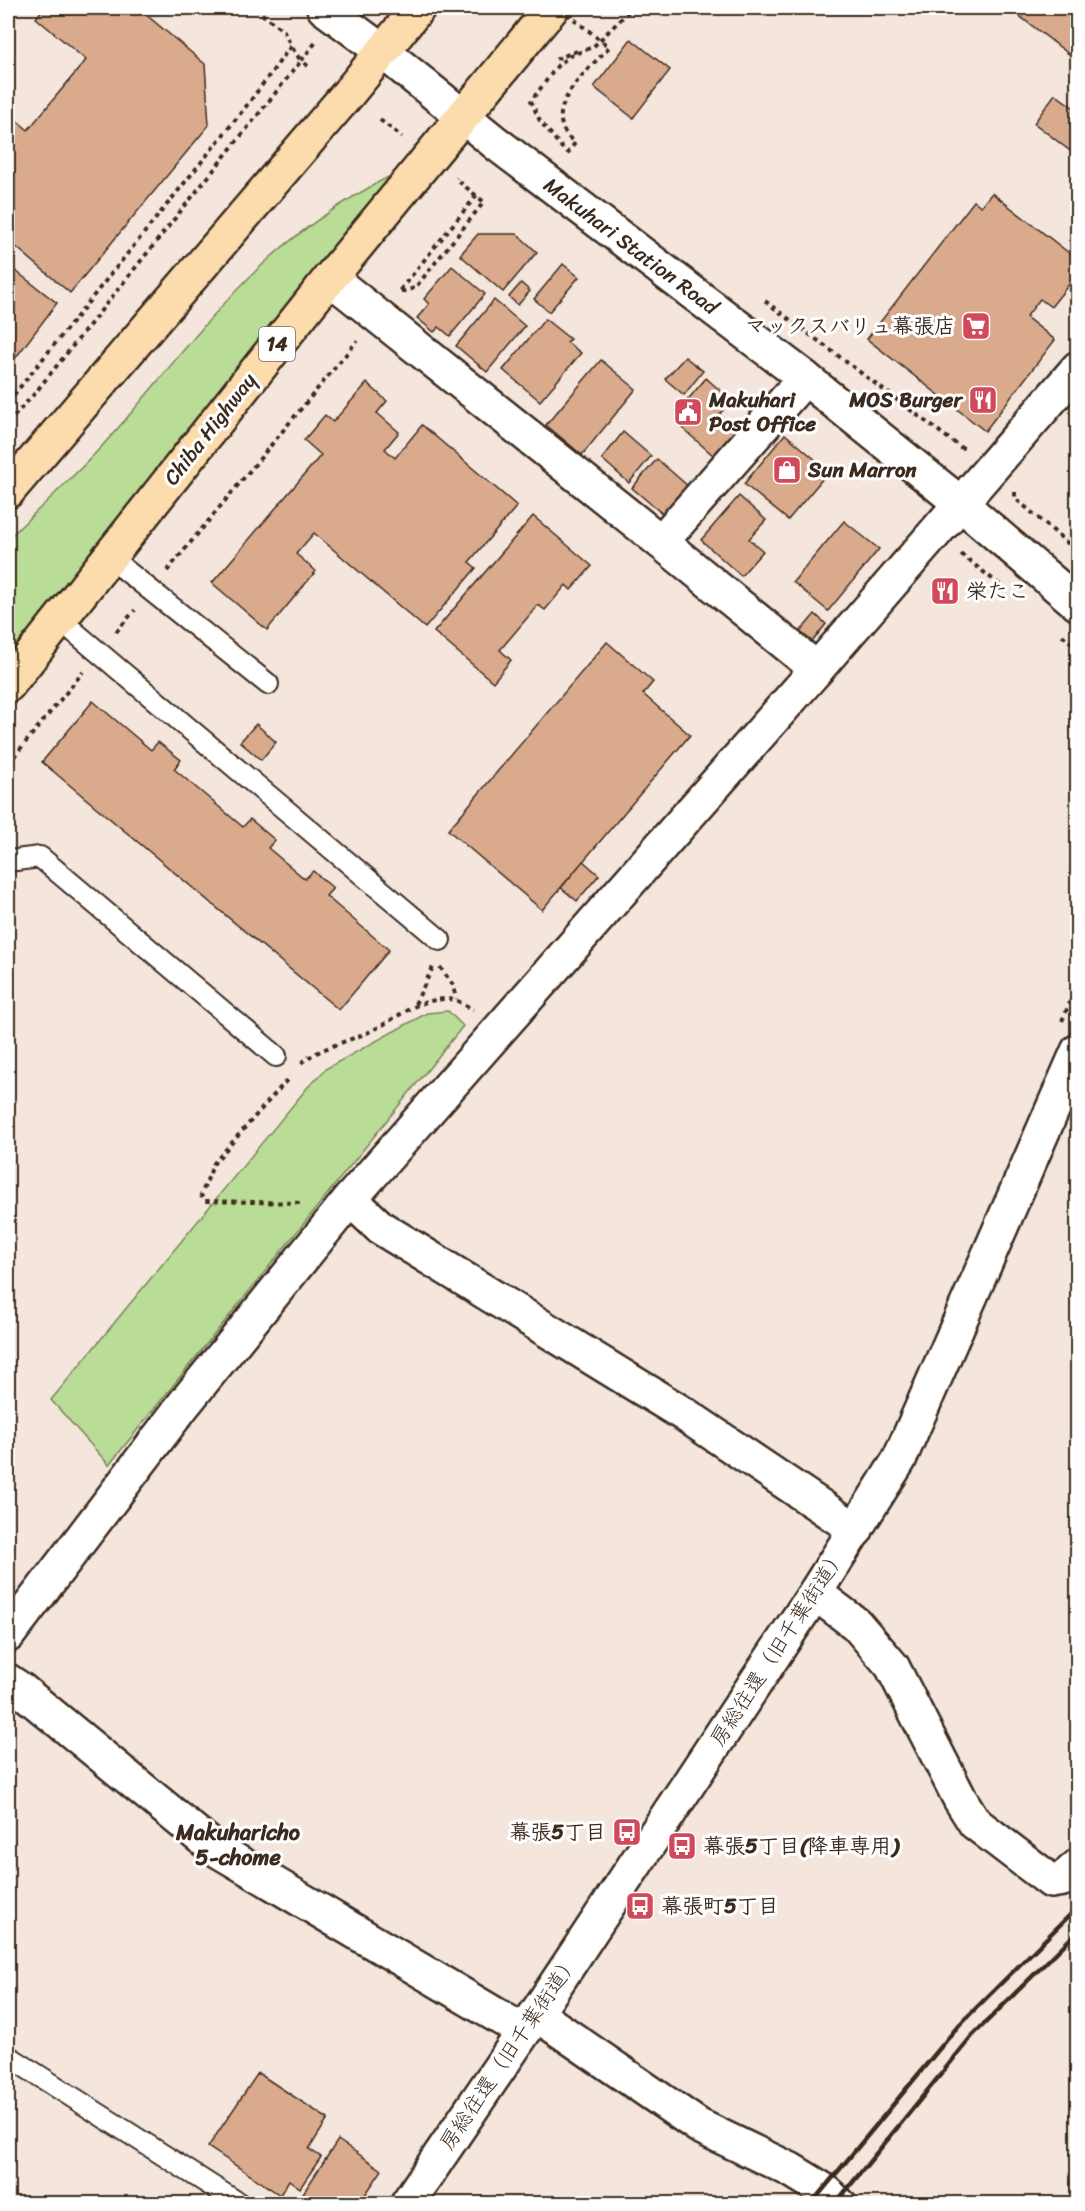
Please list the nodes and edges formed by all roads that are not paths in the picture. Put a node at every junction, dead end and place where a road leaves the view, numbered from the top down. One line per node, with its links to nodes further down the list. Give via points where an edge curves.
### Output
1 (324, 8): 4 (street, Makuhari Station Road)
2 (418, 8): 4 (highway)
3 (552, 8): 5 (highway, Chiba Highway / 14)
4 (382, 51): 5 (street, Makuhari Station Road); 9 (highway)
5 (461, 117): 6 (highway, Chiba Highway / 14); 8 (street, Makuhari Station Road)
6 (330, 278): 11 (street); 12 (highway, Chiba Highway / 14)
7 (1077, 368): 10 (street)
8 (806, 378): 10 (street, Makuhari Station Road); 11 (street)
9 (8, 491)
10 (960, 503): 13 (street, Makuhari Station Road); 15 (street)
11 (662, 542): 15 (street)
12 (109, 557): 14 (highway, Chiba Highway / 14); 16 (lane)
13 (1077, 604)
14 (59, 619): 17 (highway, Chiba Highway / 14); 19 (lane)
15 (817, 669): 22 (street)
16 (268, 684)
17 (8, 685)
18 (8, 861): 21 (lane, via 40,857)
19 (440, 940)
20 (1077, 1051): 23 (street, 房総往還（旧千葉街道）, via 899,1460)
21 (276, 1056)
22 (350, 1199): 23 (street, via 381,1228 687,1416); 25 (street, via 184,1404)
23 (856, 1530): 24 (street, 房総往還（旧千葉街道）)
24 (815, 1593): 27 (street, via 856,1624 892,1666 975,1823 1051,1881 1063,1879); 28 (street, 房総往還（旧千葉街道）)
25 (8, 1635)
26 (8, 1682): 28 (street, via 214,1848)
27 (1077, 1866)
28 (530, 2023): 31 (street, 房総往還（旧千葉街道）); 32 (street, via 699,2126 791,2170)
29 (8, 2056): 30 (lane)
30 (240, 2204)
31 (407, 2204)
32 (839, 2204)

